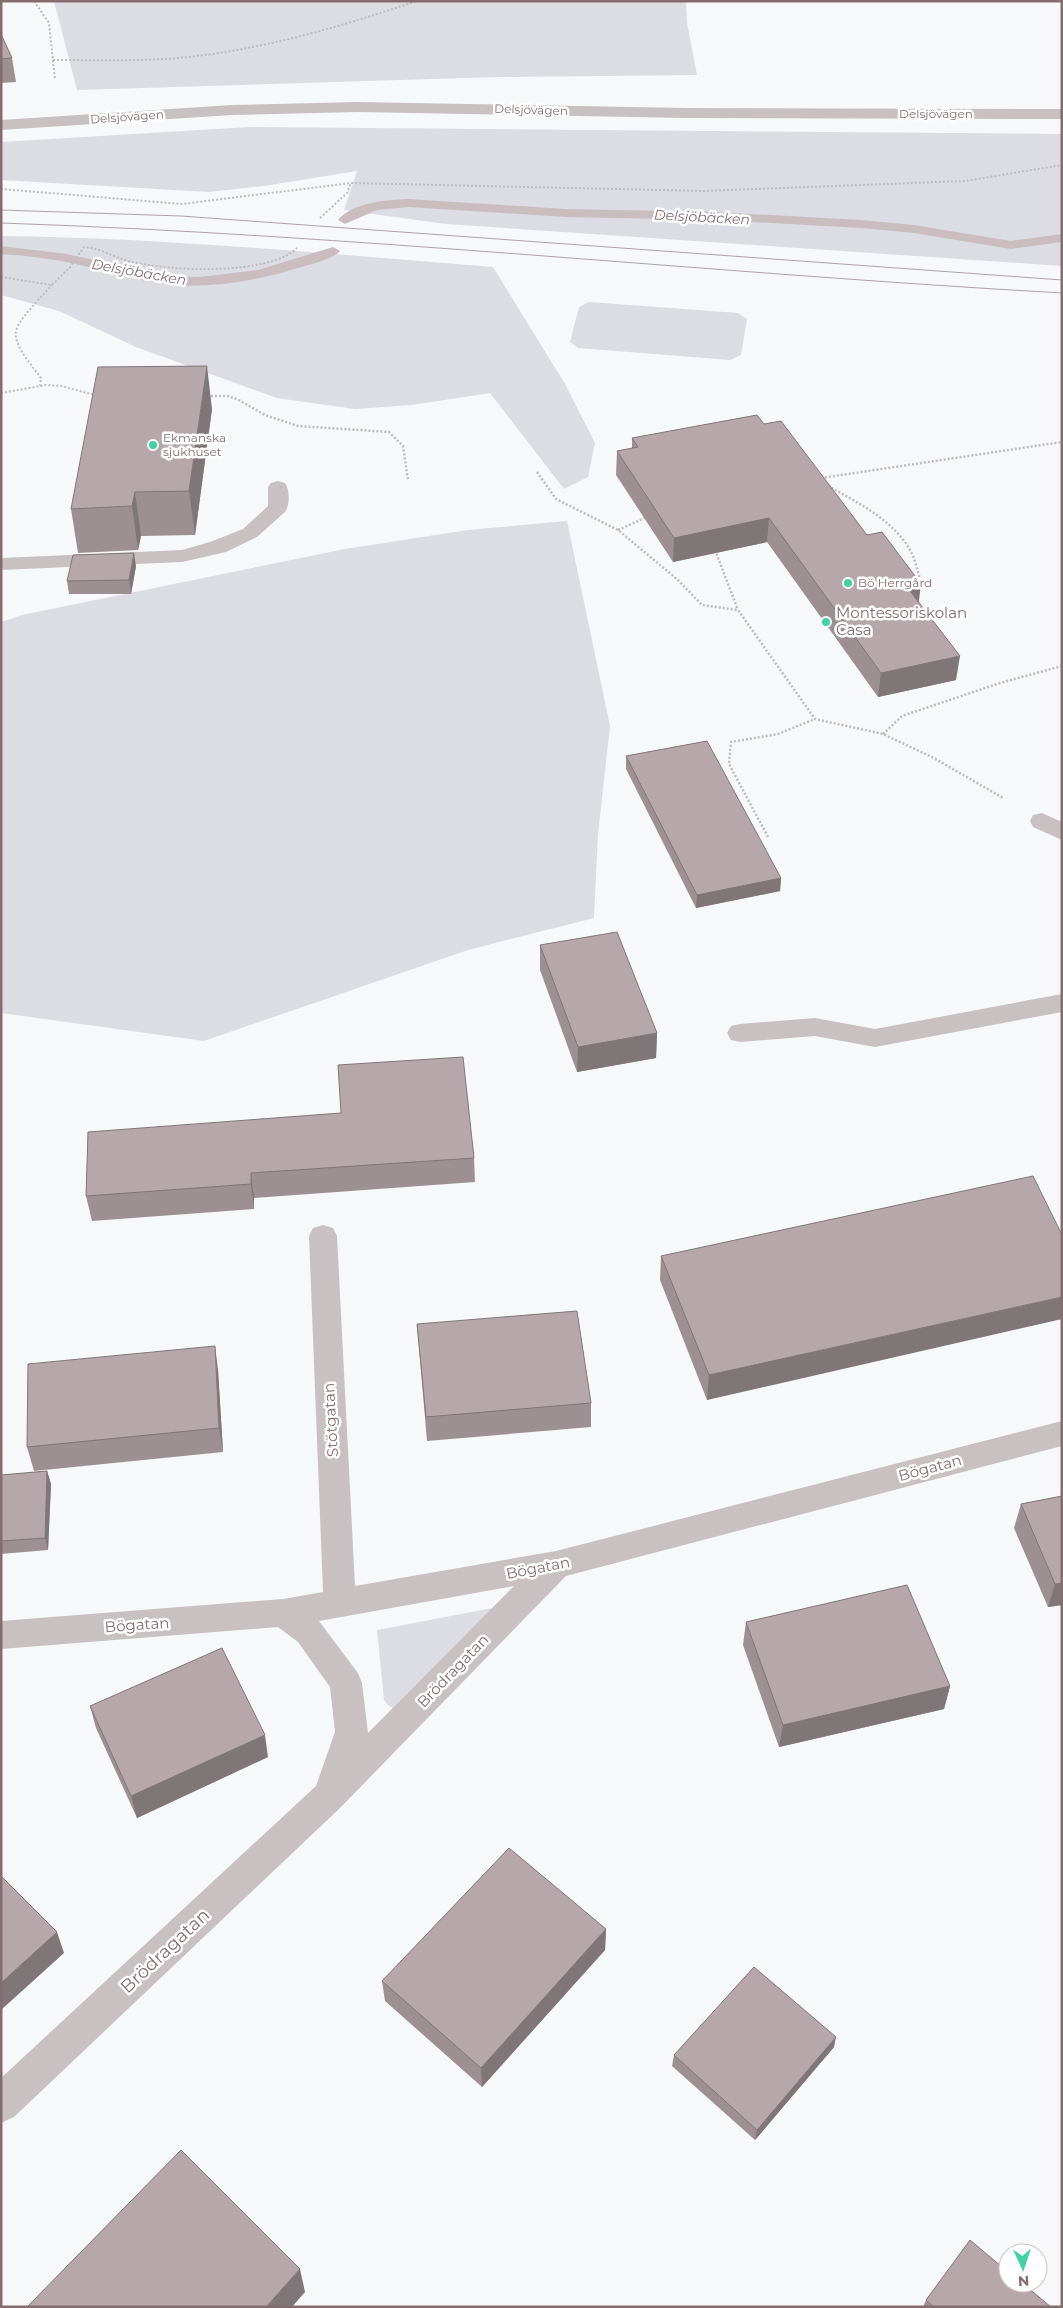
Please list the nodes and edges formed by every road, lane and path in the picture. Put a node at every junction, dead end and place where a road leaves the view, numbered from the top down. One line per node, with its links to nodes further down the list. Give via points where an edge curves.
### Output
1 (34, 1): 3 (path, via 49,23)
2 (417, 1): 3 (path, via 292,39 197,56)
3 (52, 60): 4 (path)
4 (55, 86)
5 (1062, 114): 6 (street, Delsjövägen, via 686,114 357,107 232,110)
6 (1, 124)
7 (1062, 165): 8 (path, via 965,181 704,192)
8 (351, 183): 9 (path, via 182,204); 10 (path, via 347,193)
9 (1, 189)
10 (320, 218)
11 (297, 248): 13 (path, via 288,256 274,261 189,269 156,267 84,247)
12 (1, 277): 13 (path)
13 (52, 285): 14 (path, via 16,331 23,354 41,378)
14 (40, 386): 15 (path); 16 (path, via 60,386)
15 (1, 393)
16 (98, 395)
17 (204, 396): 20 (path, via 237,399 265,415 298,426 389,432 404,446)
18 (1062, 442): 26 (path, via 814,479 852,498 885,522 909,550)
19 (536, 472): 23 (path, via 556,499)
20 (408, 480)
21 (278, 487): 25 (street, via 278,508 250,533 200,552 182,556)
22 (651, 515): 23 (path)
23 (618, 530): 27 (path, via 678,580 702,605)
24 (712, 543): 27 (path)
25 (1, 564)
26 (920, 579)
27 (738, 610): 29 (path)
28 (1062, 666): 30 (path, via 902,716)
29 (816, 719): 30 (path); 32 (path, via 778,734 731,742 729,764)
30 (883, 734): 31 (path, via 934,758)
31 (1052, 826)
32 (768, 837)
33 (1062, 1003): 34 (street, via 875,1038 815,1027)
34 (740, 1033)
35 (323, 1236): 38 (street, Stötgatan)
36 (1062, 1434): 37 (street, Bögatan)
37 (556, 1565): 38 (street, Bögatan); 41 (street, Brödragatan)
38 (340, 1604): 39 (street, Bögatan)
39 (283, 1613): 40 (street, Bögatan); 41 (street, Brödragatan, via 309,1632 346,1683 352,1732)
40 (1, 1635)
41 (328, 1797): 42 (street, Brödragatan)
42 (1, 2104)

